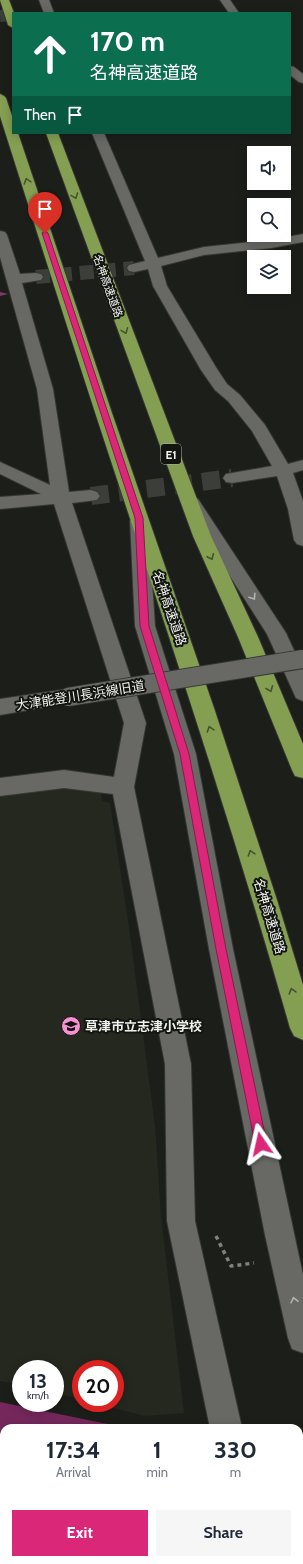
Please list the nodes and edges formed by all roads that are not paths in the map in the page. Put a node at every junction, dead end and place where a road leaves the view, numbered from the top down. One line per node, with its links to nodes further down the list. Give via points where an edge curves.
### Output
1 (4, 0): 6 (highway)
2 (44, 0): 4 (street)
3 (225, 0): 5 (street)
4 (47, 12)
5 (233, 12)
6 (12, 22)
7 (291, 70): 8 (street)
8 (303, 80)
9 (0, 98): 26 (highway, 名神高速道路, one-way to 9)
10 (52, 134): 22 (highway, 名神高速道路 / E1, one-way to 22)
11 (98, 134): 14 (street)
12 (0, 235): 17 (street)
13 (303, 238): 14 (street, via 204,251)
14 (153, 263): 15 (street); 20 (street, via 160,286 209,370 221,388 234,398 259,429)
15 (134, 268)
16 (36, 277): 17 (street)
17 (14, 279): 24 (street, via 45,389)
18 (303, 465): 20 (street)
19 (0, 467): 24 (street)
20 (282, 470): 21 (street); 27 (street, via 297,508)
21 (232, 478)
22 (186, 494): 29 (street, one-way to 29, via 276,633); 31 (highway, 名神高速道路 / E1, one-way to 31)
23 (90, 496): 24 (street)
24 (61, 498): 25 (street); 33 (street, via 135,723)
25 (0, 504)
26 (139, 518): 34 (highway, 名神高速道路, one-way to 26, via 270,912); 35 (street, one-way to 26, via 279,1235 221,949 185,754 144,626)
27 (303, 540)
28 (303, 659): 30 (street, 大津能登川長浜線旧道, bridge)
29 (303, 693)
30 (0, 707)
31 (303, 770)
32 (0, 786): 33 (street, via 64,779)
33 (123, 787): 36 (street, via 178,1064 181,1221)
34 (303, 1028)
35 (303, 1338)
36 (225, 1424)

